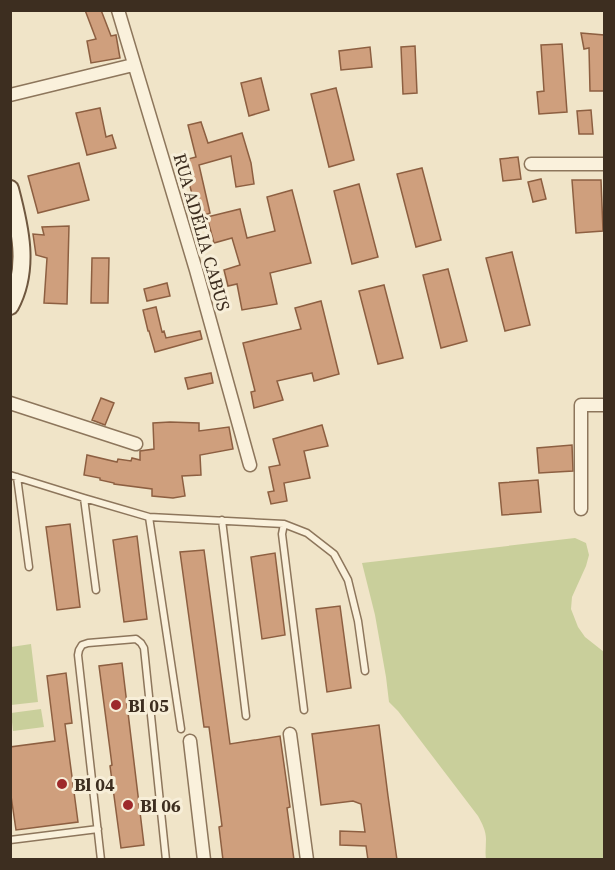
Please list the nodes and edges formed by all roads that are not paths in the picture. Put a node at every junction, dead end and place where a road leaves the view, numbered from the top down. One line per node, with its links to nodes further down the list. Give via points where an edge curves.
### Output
1 (118, 10): 2 (street, RUA ADÉLIA CABUS)
2 (134, 65): 3 (street); 11 (street, RUA ADÉLIA CABUS)
3 (10, 95)
4 (531, 164): 5 (street)
5 (604, 164)
6 (10, 189): 7 (main road, via 23,253)
7 (10, 306)
8 (10, 403): 10 (street)
9 (604, 405): 14 (street, via 581,405)
10 (136, 444)
11 (250, 465)
12 (14, 476): 13 (lane); 18 (lane)
13 (84, 498): 15 (lane); 19 (lane)
14 (581, 509)
15 (149, 516): 16 (lane); 23 (lane)
16 (222, 520): 17 (lane); 22 (lane)
17 (284, 524): 20 (lane, via 307,533 334,554 348,580); 21 (lane, via 282,534)
18 (29, 567)
19 (96, 590)
20 (365, 672)
21 (304, 710)
22 (246, 716)
23 (181, 729)
24 (290, 734): 31 (street)
25 (190, 741): 30 (street)
26 (98, 830): 27 (lane); 28 (lane); 29 (lane, via 79,650 88,643 136,639 144,648)
27 (10, 840)
28 (101, 860)
29 (166, 860)
30 (204, 860)
31 (307, 860)

